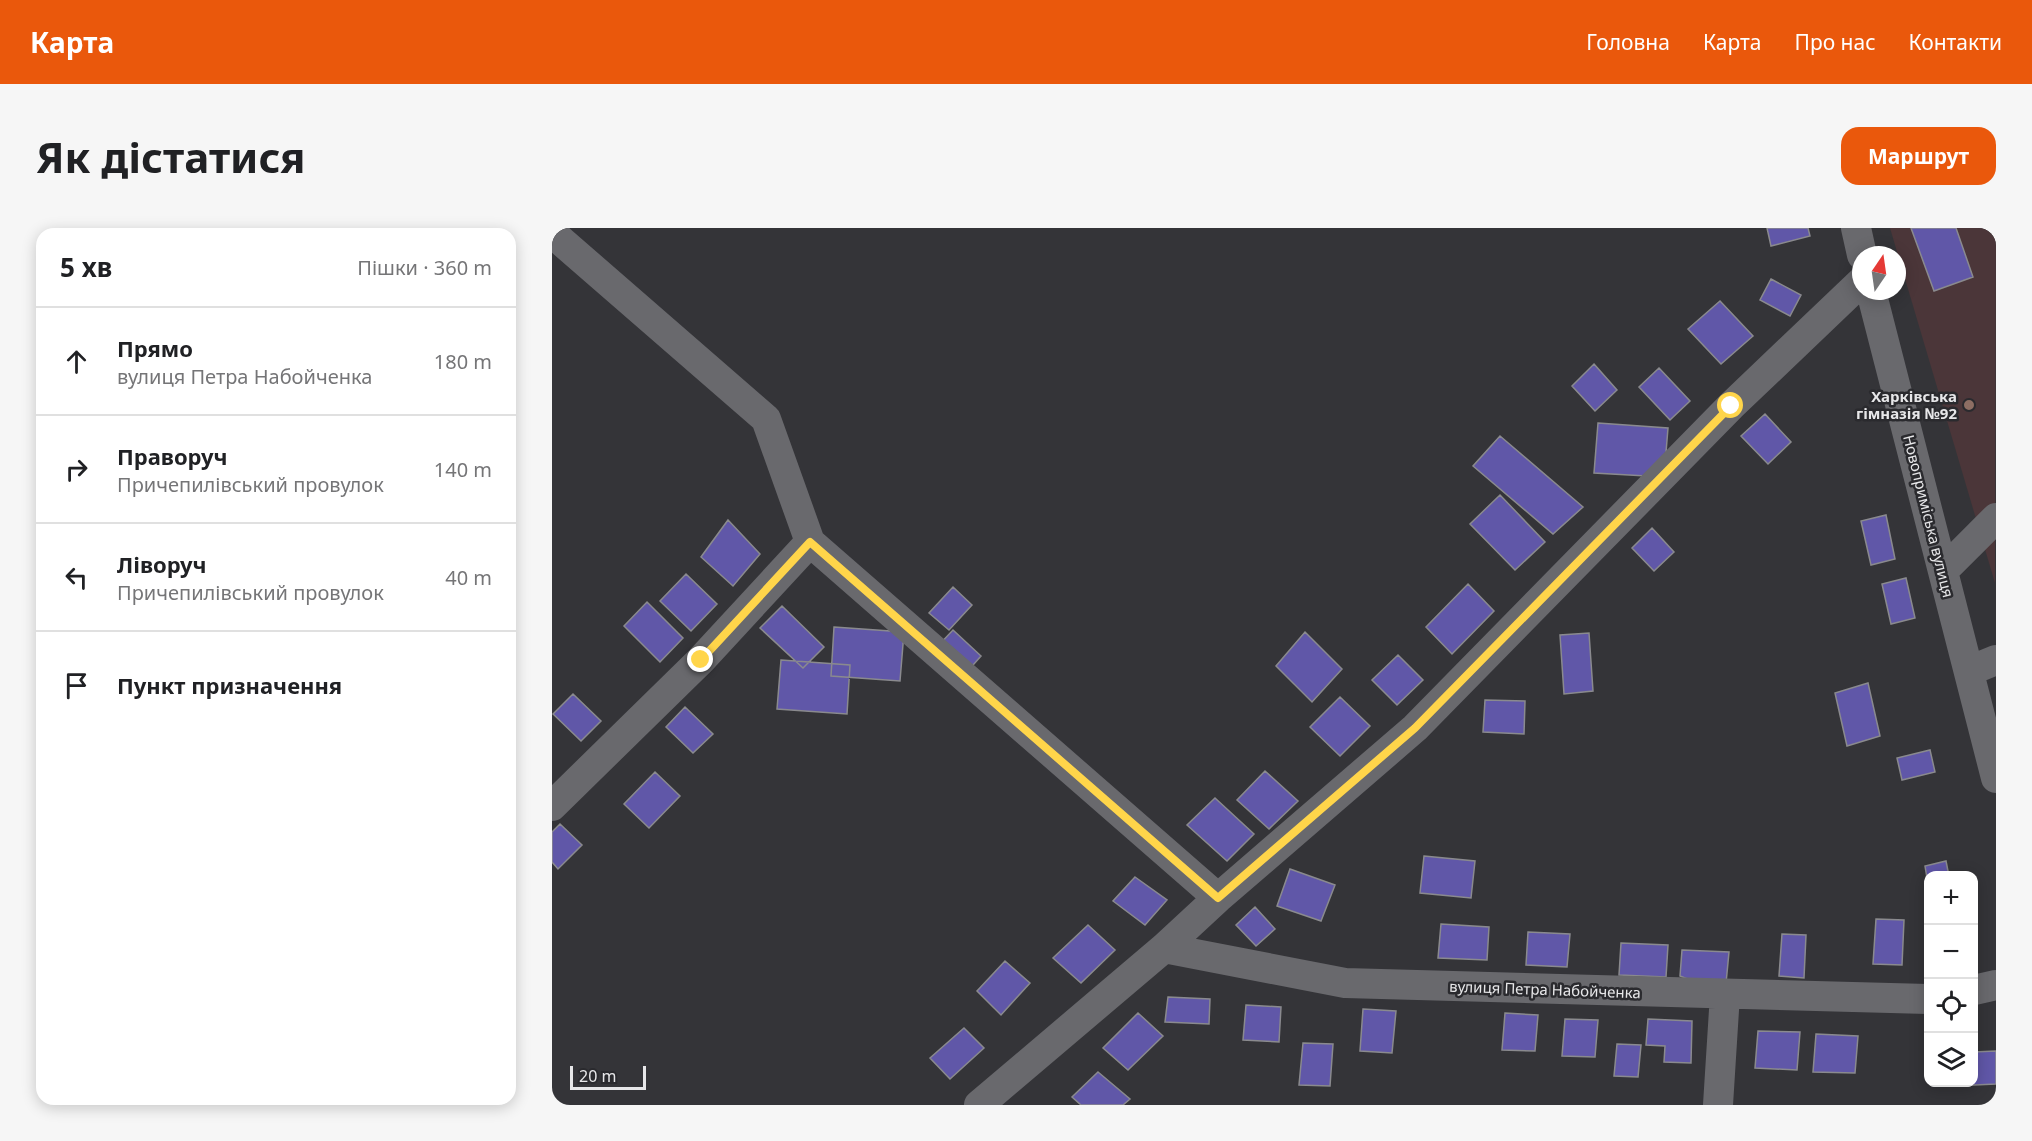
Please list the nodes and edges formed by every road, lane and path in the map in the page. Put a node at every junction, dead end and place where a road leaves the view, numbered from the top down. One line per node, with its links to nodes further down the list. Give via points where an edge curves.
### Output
1 (1856, 228): 3 (street)
2 (552, 233): 7 (street, via 766,419)
3 (1860, 246)
4 (1852, 291): 13 (street, via 1731,406 1415,728)
5 (1873, 300): 8 (street, Новоприміська вулиця)
6 (1996, 518): 8 (street)
7 (810, 542): 12 (street, via 701,660); 13 (street)
8 (1943, 571): 10 (street, Новоприміська вулиця)
9 (1996, 660): 10 (street)
10 (1969, 671): 11 (street, Новоприміська вулиця)
11 (1996, 778)
12 (552, 806)
13 (1218, 898): 14 (street)
14 (1164, 948): 17 (street, вулиця Петра Набойченка, via 1345,983); 19 (street)
15 (1996, 985): 16 (street)
16 (1978, 989)
17 (1725, 994): 18 (street, вулиця Петра Набойченка); 20 (street)
18 (1924, 999)
19 (979, 1105)
20 (1718, 1105)

